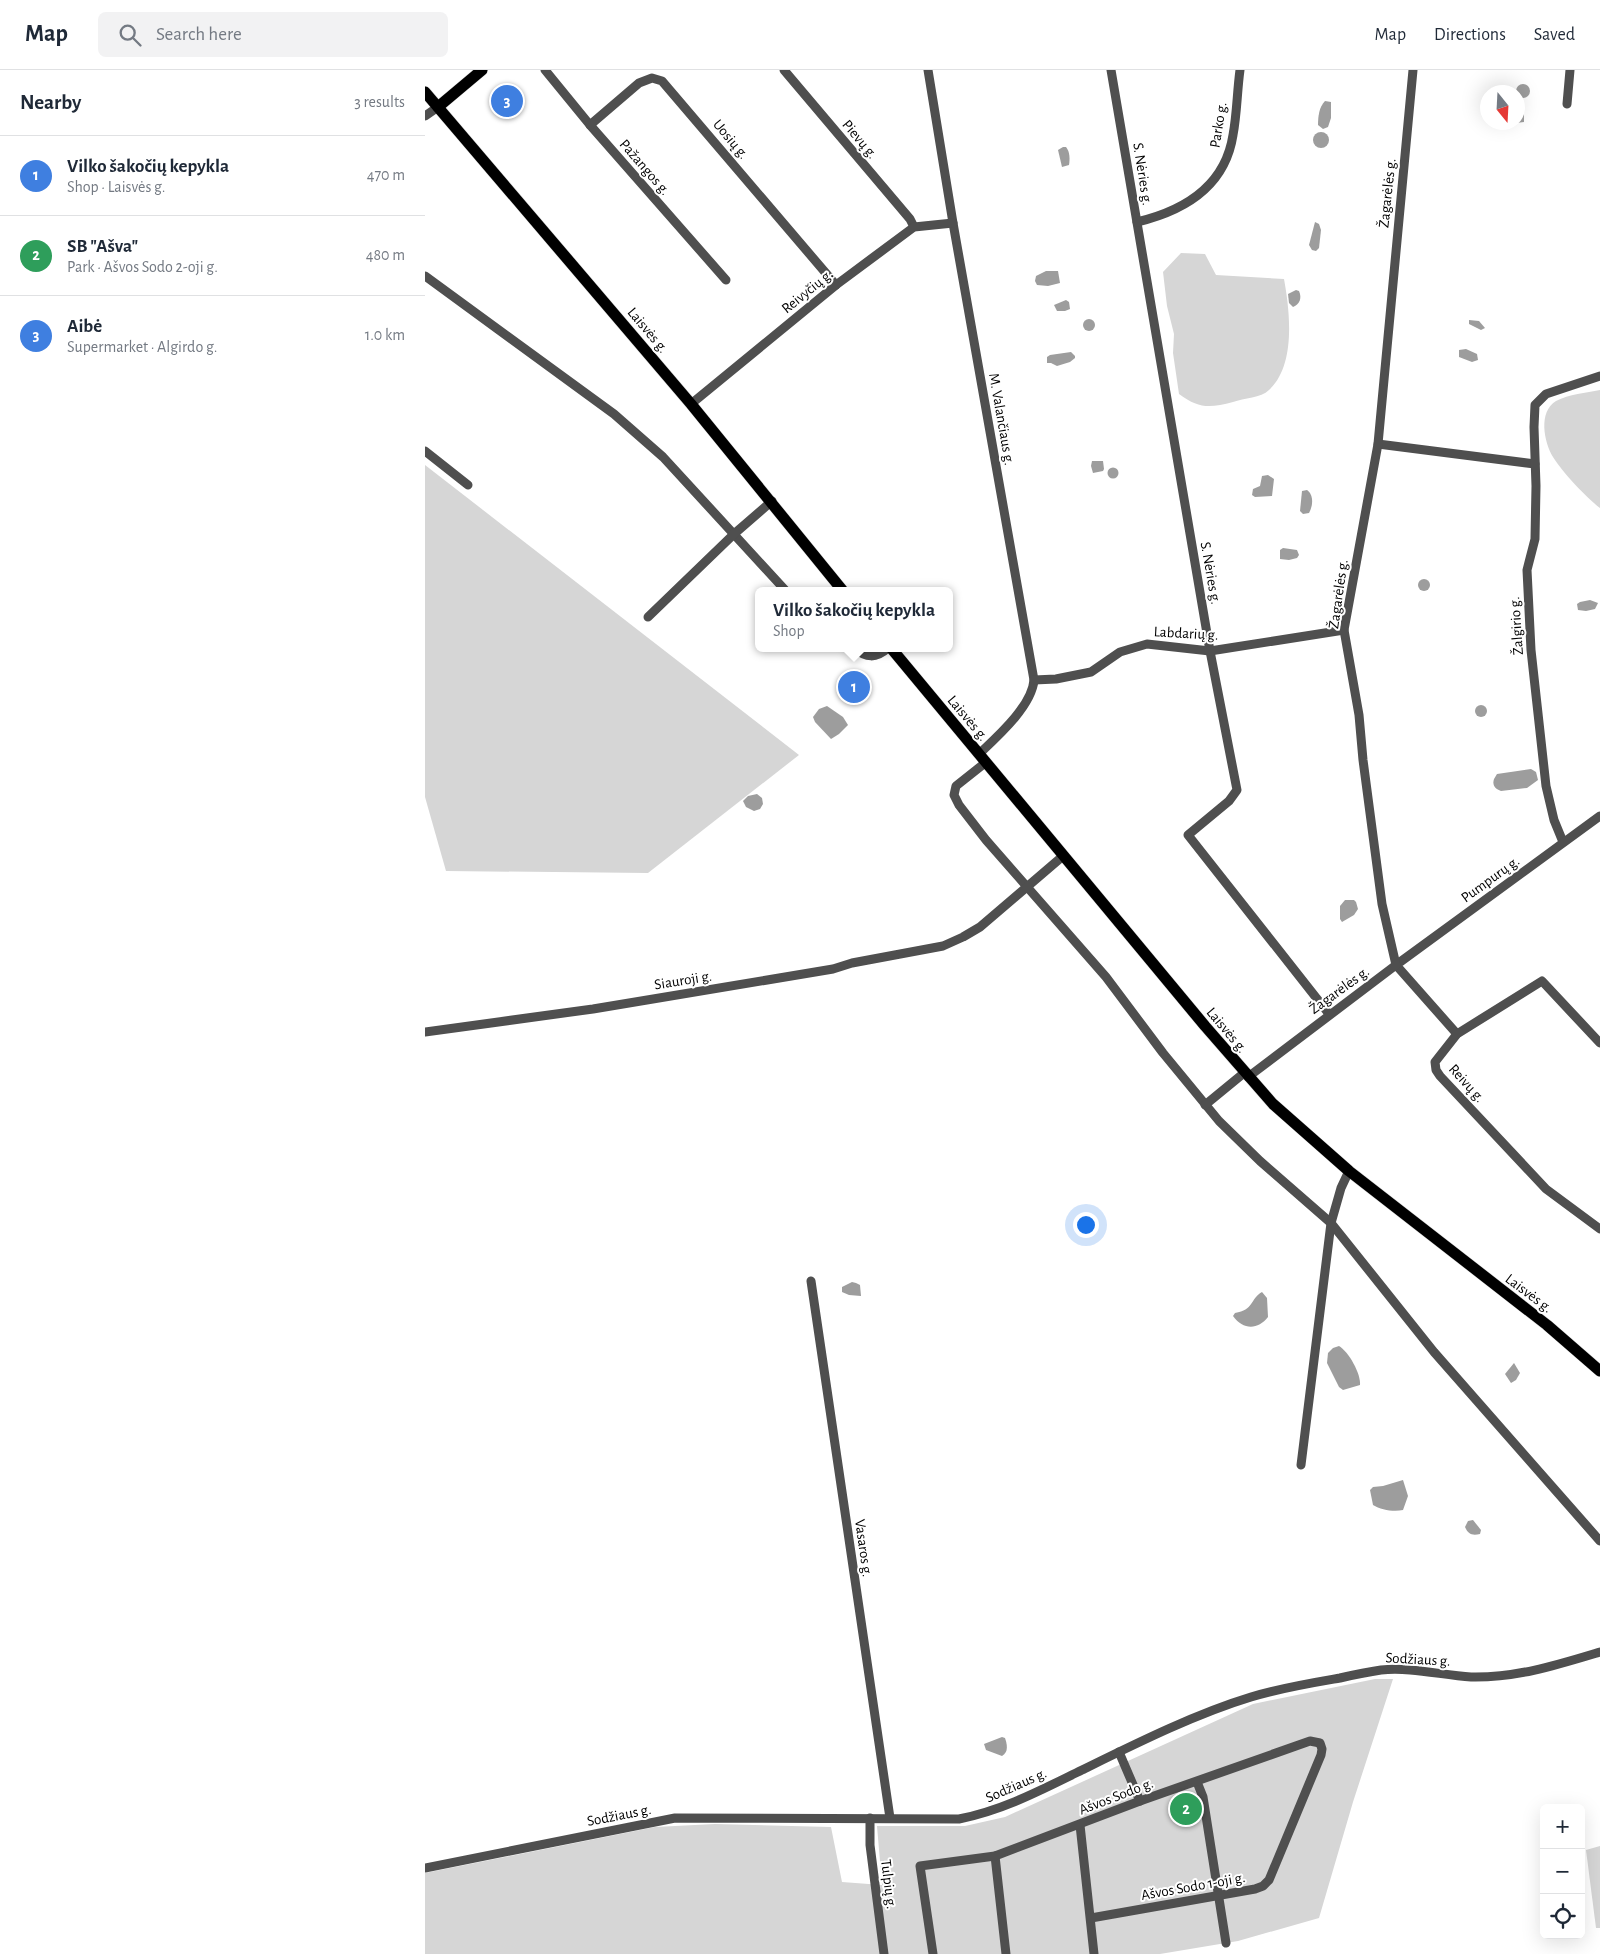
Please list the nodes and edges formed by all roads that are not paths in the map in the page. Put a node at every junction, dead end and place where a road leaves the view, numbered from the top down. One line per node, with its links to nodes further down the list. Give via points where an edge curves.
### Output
1 (481, 70): 11 (main road)
2 (545, 70): 13 (street, Pažangos g.)
3 (784, 70): 16 (street, Pievų g.)
4 (1111, 70): 14 (street, S. Nėries g.)
5 (1239, 70): 14 (street, Parko g., via 1233,137 1225,163 1208,186 1186,205)
6 (1413, 70): 22 (street, Žagarėlės g.)
7 (1570, 70): 10 (street)
8 (926, 71): 15 (street, M. Valančiaus g.)
9 (425, 92): 11 (main road, Laisvės g.)
10 (1567, 104)
11 (438, 107): 12 (street); 21 (main road, Laisvės g.)
12 (425, 116)
13 (590, 125): 18 (street, Pažangos g.); 19 (street, Uosių g., via 639,83 652,78 662,81)
14 (1137, 222): 32 (street, S. Nėries g.)
15 (953, 223): 16 (street); 36 (street, M. Valančiaus g.)
16 (914, 227): 19 (street, Reivyčių g.)
17 (425, 276): 27 (street, via 642,437)
18 (726, 280)
19 (836, 284): 21 (street, Reivyčių g.)
20 (1600, 376): 24 (street, Žalgirio g., via 1546,394 1535,405)
21 (691, 404): 26 (main road, Laisvės g.)
22 (1377, 444): 24 (street); 31 (street, Žagarėlės g.)
23 (425, 451): 25 (street)
24 (1535, 464): 39 (street, Žalgirio g., via 1535,538 1527,570 1531,650 1546,786)
25 (468, 485)
26 (772, 501): 27 (street); 29 (main road, Laisvės g.)
27 (734, 534): 28 (street); 30 (street)
28 (782, 587)
29 (840, 587)
30 (648, 617)
31 (1344, 630): 32 (street, Labdarių g.); 42 (street, Žagarėlės g., via 1359,716 1382,904)
32 (1210, 651): 36 (street, Labdarių g., via 1147,644 1120,652 1091,672); 43 (street, S. Nėries g., via 1237,790 1229,801 1188,835)
33 (860, 652): 34 (street, via 866,656)
34 (884, 652)
35 (892, 652): 37 (main road, Laisvės g.)
36 (1034, 680): 37 (street, via 1027,701)
37 (982, 759): 40 (main road, Laisvės g.); 41 (street, via 956,786 954,796 986,840)
38 (1600, 816): 39 (street, Pumpurų g.)
39 (1563, 842): 42 (street, Pumpurų g.)
40 (1063, 856): 41 (street, Siauroji g.); 47 (main road, Laisvės g.)
41 (1028, 887): 44 (street, Siauroji g., via 980,927 943,946 833,969 612,1006); 48 (street, via 1106,977)
42 (1396, 965): 43 (street, Žagarėlės g.); 45 (street)
43 (1329, 1014): 47 (street, Žagarėlės g.)
44 (425, 1032)
45 (1457, 1034): 46 (street, Reivų g., via 1542,981); 51 (street, Reivų g., via 1435,1062 1440,1076 1546,1189)
46 (1600, 1043)
47 (1246, 1075): 48 (street, Žagarėlės g.); 49 (main road, Laisvės g., via 1288,1118)
48 (1205, 1105): 50 (street, via 1259,1162)
49 (1349, 1172): 50 (street); 53 (main road, Laisvės g., via 1547,1325)
50 (1331, 1222): 54 (street); 55 (street, via 1433,1352)
51 (1600, 1229)
52 (811, 1281): 62 (street, Vasaros g.)
53 (1600, 1371)
54 (1301, 1465)
55 (1600, 1541)
56 (1600, 1652): 58 (street, Sodžiaus g., via 1547,1668 1505,1676 1471,1677 1382,1670 1318,1682 1251,1697)
57 (1320, 1742): 59 (street, Ašvos Sodo g., via 1310,1741); 66 (street, Ašvos Sodo 1-oji g., via 1321,1755 1269,1880 1255,1889)
58 (1119, 1752): 60 (street); 62 (street, Sodžiaus g., via 1016,1802 986,1813 959,1819)
59 (1197, 1782): 60 (street, Ašvos Sodo g.); 66 (street, via 1203,1798)
60 (1140, 1801): 63 (street, Ašvos Sodo g.)
61 (870, 1818): 62 (street, Sodžiaus g.); 65 (street, Sodžiaus g., via 675,1818); 69 (street, Tulpių g., via 870,1845)
62 (890, 1818)
63 (1080, 1825): 64 (street, Ašvos Sodo g.); 67 (street)
64 (995, 1856): 70 (street, Ašvos Sodo g., via 920,1866); 71 (street)
65 (425, 1868)
66 (1218, 1895): 67 (street, Ašvos Sodo 1-oji g.); 68 (street)
67 (1091, 1918): 72 (street)
68 (1225, 1943)
69 (884, 1954)
70 (933, 1954)
71 (1006, 1954)
72 (1094, 1954)

